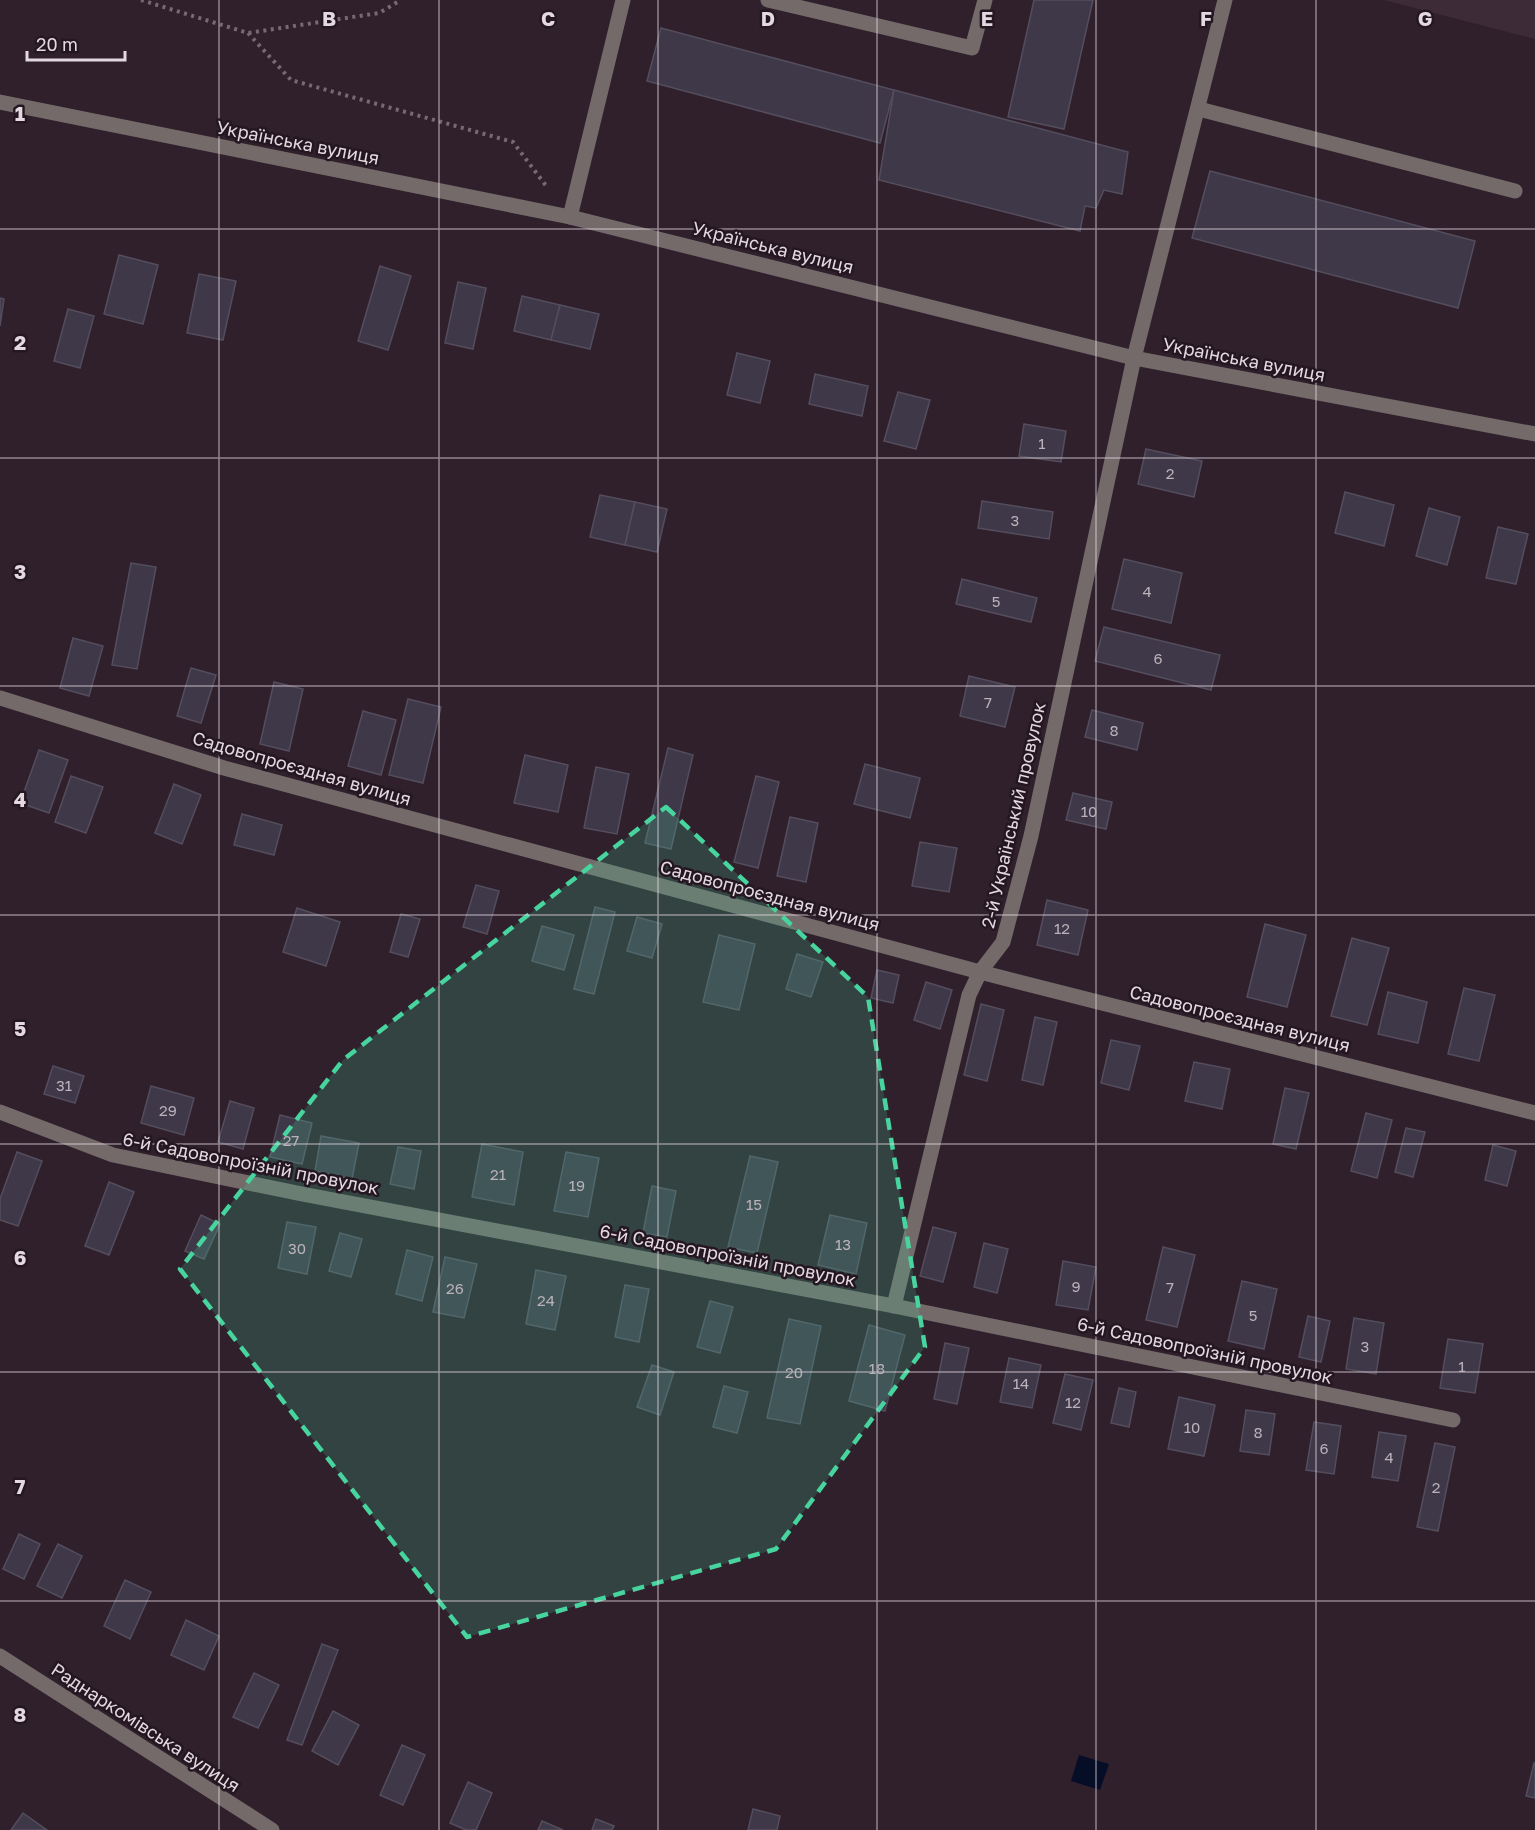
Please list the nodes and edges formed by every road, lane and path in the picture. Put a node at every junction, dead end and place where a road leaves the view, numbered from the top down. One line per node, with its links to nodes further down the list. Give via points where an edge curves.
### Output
1 (141, 0): 7 (path)
2 (402, 0): 7 (path, via 379,13)
3 (623, 0): 11 (street)
4 (768, 0): 5 (street, via 972,48)
5 (985, 0)
6 (1226, 0): 9 (street, 2-й Український провулок)
7 (248, 33): 11 (path, via 291,80 513,142)
8 (0, 102): 11 (street, Українська вулиця)
9 (1199, 109): 10 (street); 12 (street, 2-й Український провулок)
10 (1515, 191)
11 (570, 217): 12 (street, Українська вулиця)
12 (1134, 358): 13 (street, Українська вулиця); 15 (street, 2-й Український провулок, via 1031,836 1003,942)
13 (1535, 434)
14 (0, 698): 15 (street, Садовопроєздная вулиця, via 224,768)
15 (980, 972): 17 (street, Садовопроєздная вулиця); 18 (street, 2-й Український провулок, via 969,995)
16 (0, 1112): 18 (street, 6-й Садовопроїзній провулок, via 112,1155)
17 (1535, 1113)
18 (894, 1306): 19 (street, 6-й Садовопроїзній провулок)
19 (1453, 1420)
20 (0, 1656): 21 (street, Раднаркомівська вулиця)
21 (272, 1830)

